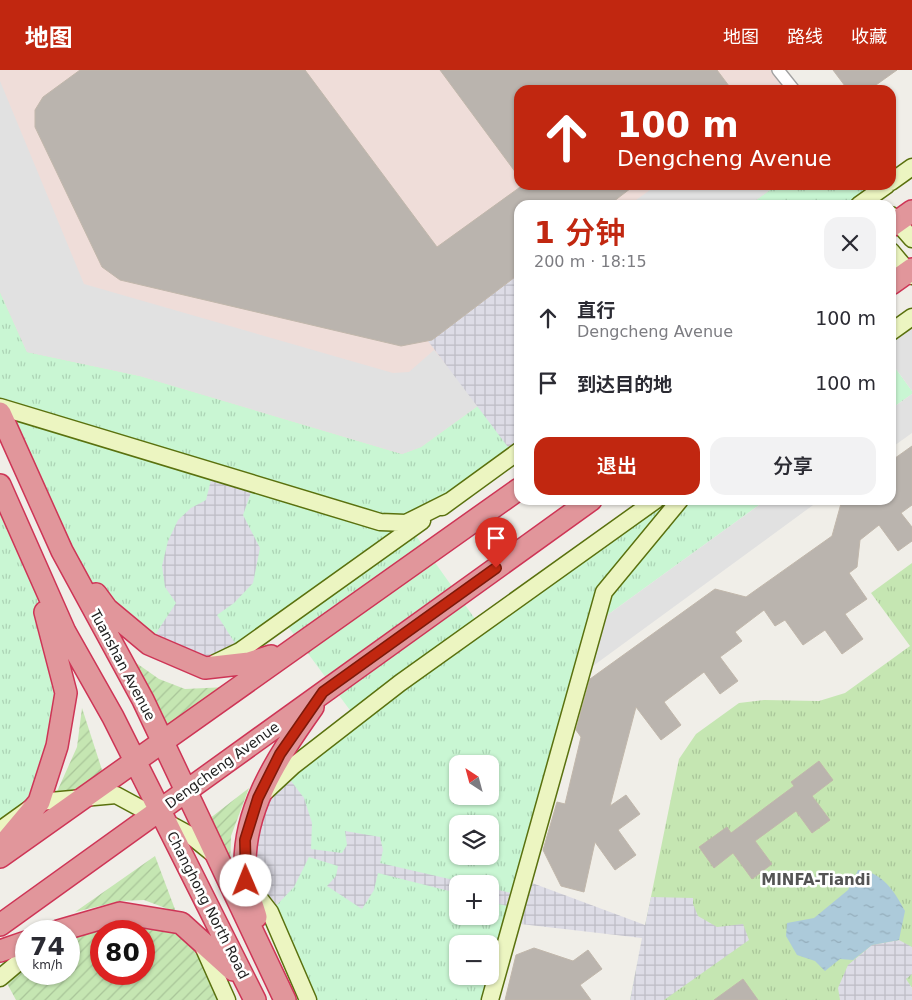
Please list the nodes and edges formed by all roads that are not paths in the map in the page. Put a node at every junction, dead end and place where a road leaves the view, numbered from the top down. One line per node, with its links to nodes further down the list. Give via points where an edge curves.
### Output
1 (778, 70): 2 (street)
2 (790, 85)
3 (912, 167): 4 (street)
4 (896, 178)
5 (878, 192): 6 (street)
6 (866, 200)
7 (898, 218): 8 (street)
8 (912, 239)
9 (896, 257): 10 (street)
10 (911, 272): 11 (highway)
11 (896, 281)
12 (912, 317): 13 (street)
13 (896, 328)
14 (912, 328): 15 (street)
15 (896, 336)
16 (0, 407): 21 (street, via 380,522 406,523)
17 (0, 413): 25 (highway, Tuanshan Avenue)
18 (514, 455): 21 (street)
19 (0, 485): 26 (highway)
20 (514, 493): 27 (highway)
21 (450, 501): 28 (street, via 240,651)
22 (584, 505): 29 (highway, Dengcheng Avenue)
23 (649, 505): 33 (street, via 400,683 293,766)
24 (676, 505): 53 (street, via 604,592)
25 (58, 541): 28 (highway, via 107,609 148,644); 30 (highway, Tuanshan Avenue)
26 (33, 562): 31 (highway, via 65,632); 34 (highway, via 66,693 57,746)
27 (294, 647): 28 (highway, via 250,663); 30 (highway)
28 (205, 668)
29 (323, 692): 32 (highway, Dengcheng Avenue); 33 (highway, via 280,754)
30 (162, 740): 31 (highway); 32 (highway, Tuanshan Avenue)
31 (135, 759): 35 (highway); 38 (highway)
32 (186, 791): 35 (highway, Dengcheng Avenue); 40 (highway, Tuanshan Avenue)
33 (258, 798): 39 (highway, via 245,840)
34 (39, 802): 36 (street); 37 (highway); 39 (street, via 116,795 190,835)
35 (160, 810): 41 (highway, Dengcheng Avenue); 49 (highway, Changhong North Road)
36 (0, 830)
37 (0, 848)
38 (0, 857)
39 (246, 881): 46 (highway); 52 (street, via 270,912)
40 (245, 919): 46 (highway, Changhong North Road)
41 (0, 925)
42 (80, 925): 43 (highway, via 120,913 181,923)
43 (200, 940): 49 (highway); 50 (street)
44 (15, 946): 45 (highway)
45 (0, 951)
46 (269, 964): 51 (highway, Changhong North Road)
47 (15, 965): 48 (street)
48 (0, 978)
49 (251, 991)
50 (227, 1000)
51 (285, 1000)
52 (308, 1000)
53 (490, 1000)

